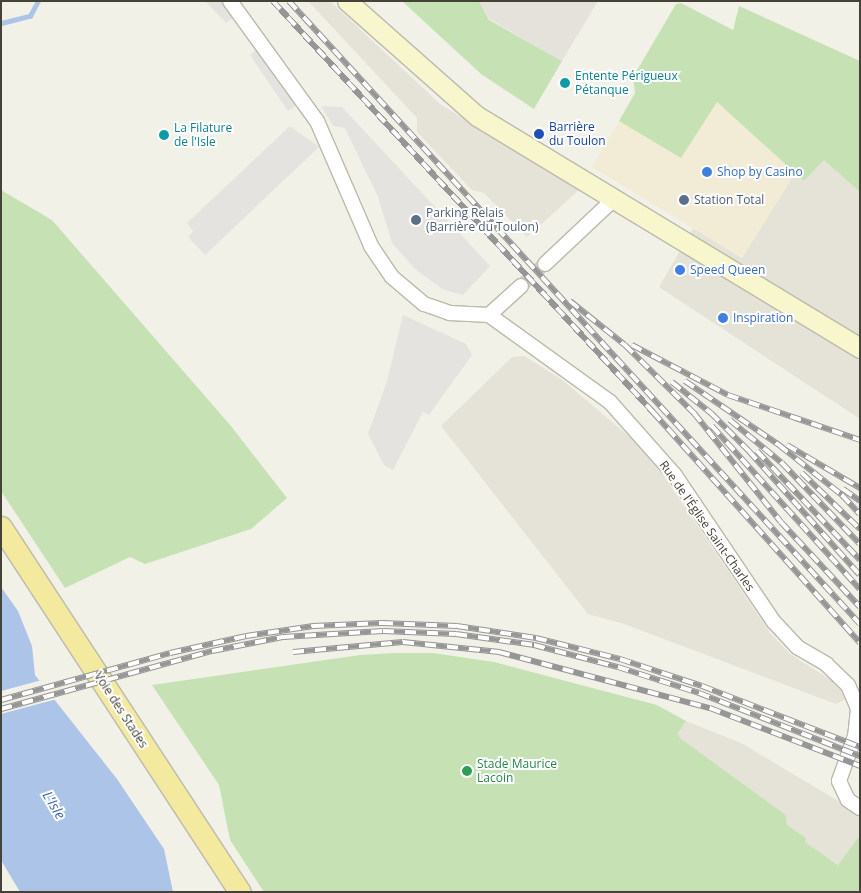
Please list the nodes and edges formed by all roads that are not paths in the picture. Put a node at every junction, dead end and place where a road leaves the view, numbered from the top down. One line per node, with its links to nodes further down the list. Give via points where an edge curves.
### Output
1 (230, 1): 6 (street, via 317,121 371,246 392,277 424,304 450,313)
2 (347, 1): 3 (main road, via 477,116)
3 (615, 198): 4 (street); 7 (main road)
4 (545, 264)
5 (521, 286): 6 (street)
6 (489, 315): 9 (street, Rue de l'Église Saint-Charles, via 610,402 674,474 774,622 797,647 826,664 848,685 858,709 854,736 839,781 842,792)
7 (860, 348)
8 (1, 528): 10 (main road, Voie des Stades)
9 (860, 808)
10 (240, 892)

